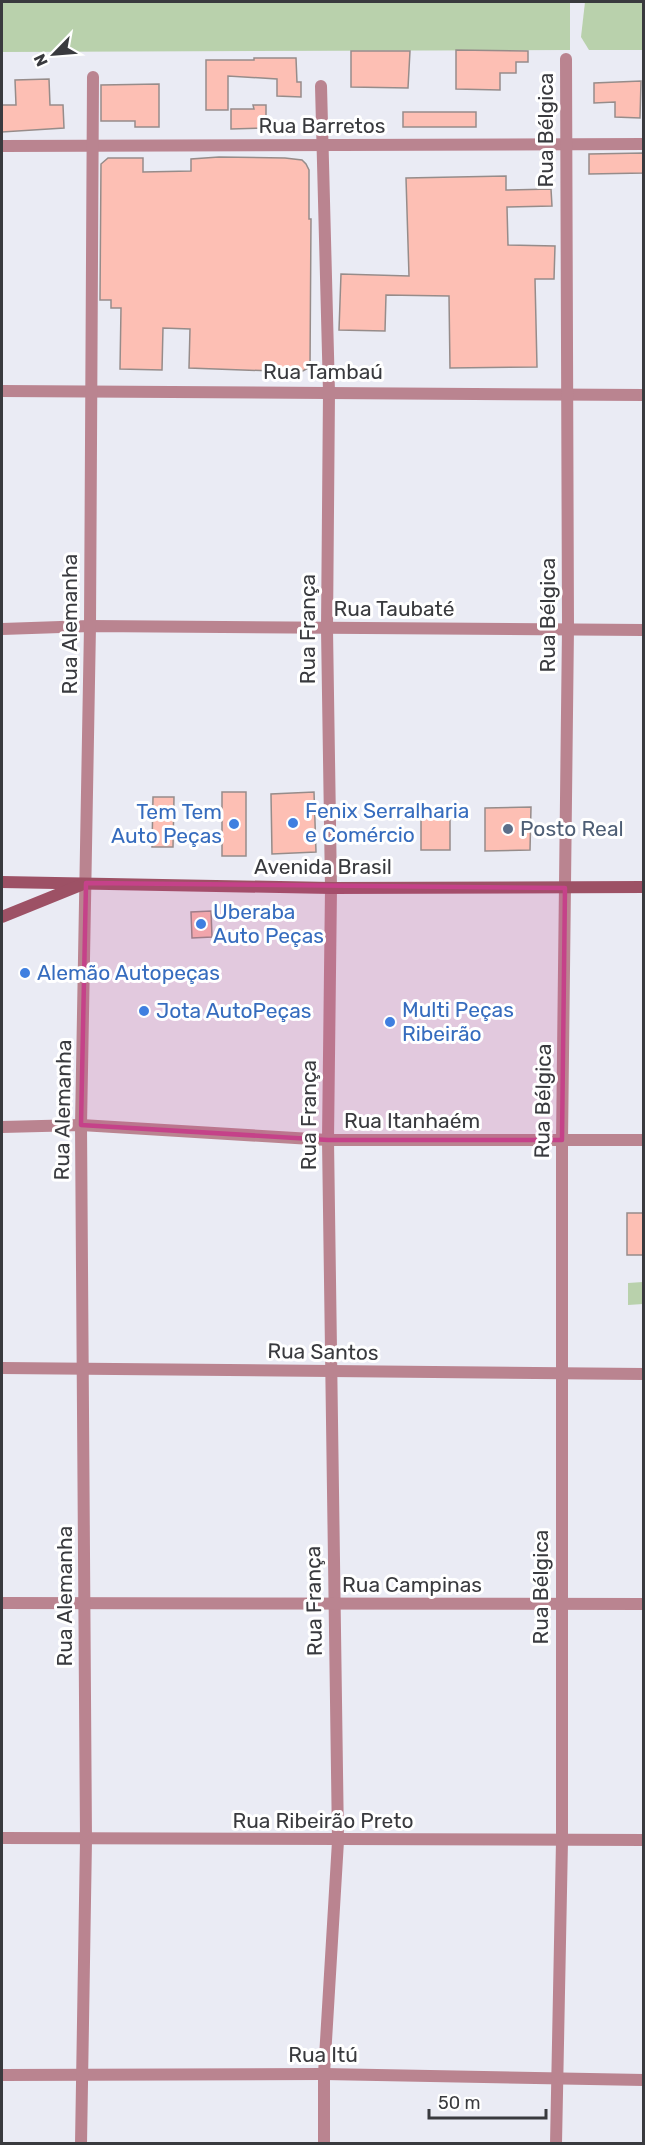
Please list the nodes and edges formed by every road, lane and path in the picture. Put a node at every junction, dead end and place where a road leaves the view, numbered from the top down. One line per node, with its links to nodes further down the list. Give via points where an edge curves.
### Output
1 (566, 59): 4 (street, Rua Bélgica)
2 (93, 77): 7 (street, Rua Alemanha)
3 (321, 86): 8 (street, Rua França)
4 (566, 144): 5 (street, Rua Barretos); 8 (street, Rua Barretos); 12 (street, Rua Bélgica)
5 (644, 144)
6 (2, 146): 7 (street, Rua Barretos)
7 (92, 146): 8 (street, Rua Barretos); 9 (street, Rua Alemanha)
8 (323, 146): 11 (street, Rua França)
9 (90, 390): 10 (street, Rua Tambaú); 11 (street, Rua Tambaú); 14 (street, Rua Alemanha)
10 (2, 391)
11 (328, 392): 12 (street, Rua Tambaú); 17 (street, Rua França)
12 (566, 393): 13 (street, Rua Tambaú); 15 (street, Rua Bélgica)
13 (644, 395)
14 (90, 626): 16 (street, Rua Taubaté); 17 (street, Rua Taubaté); 20 (street, Rua Alemanha)
15 (568, 628): 17 (street, Rua Taubaté); 18 (street, Rua Taubaté); 23 (street, Rua Bélgica)
16 (2, 629)
17 (327, 629): 22 (street, Rua França)
18 (644, 630)
19 (2, 882): 20 (main road, Avenida Brasil)
20 (86, 883): 22 (main road, Avenida Brasil); 24 (main road); 25 (street, Rua Alemanha)
21 (644, 887): 23 (main road, Avenida Brasil)
22 (331, 888): 23 (main road, Avenida Brasil); 27 (street, Rua França)
23 (565, 888): 28 (street, Rua Bélgica)
24 (2, 917)
25 (81, 1125): 26 (street, Rua Itanhaém); 27 (street, Rua Itanhaém); 31 (street, Rua Alemanha)
26 (2, 1127)
27 (328, 1140): 28 (street, Rua Itanhaém); 32 (street, Rua França)
28 (562, 1140): 29 (street, Rua Itanhaém); 33 (street, Rua Bélgica)
29 (644, 1140)
30 (2, 1368): 31 (street, Rua Santos)
31 (83, 1369): 32 (street, Rua Santos); 36 (street, Rua Alemanha)
32 (331, 1371): 33 (street, Rua Santos); 37 (street, Rua França)
33 (562, 1374): 34 (street, Rua Santos); 38 (street, Rua Bélgica)
34 (644, 1374)
35 (2, 1603): 36 (street, Rua Campinas)
36 (84, 1603): 37 (street, Rua Campinas); 41 (street, Rua Alemanha)
37 (333, 1604): 38 (street, Rua Campinas); 43 (street, Rua França)
38 (560, 1604): 39 (street, Rua Campinas); 44 (street, Rua Bélgica)
39 (644, 1604)
40 (2, 1838): 41 (street, Rua Ribeirão Preto)
41 (86, 1840): 43 (street, Rua Ribeirão Preto); 47 (street, Rua Alemanha)
42 (644, 1840): 44 (street, Rua Ribeirão Preto)
43 (338, 1841): 44 (street, Rua Ribeirão Preto); 45 (street, Rua França)
44 (562, 1841): 48 (street, Rua Bélgica)
45 (324, 2074): 47 (street, Rua Itú); 48 (street, Rua Itú); 51 (street, Rua França)
46 (2, 2075): 47 (street, Rua Itú)
47 (82, 2077): 50 (street, Rua Alemanha)
48 (556, 2078): 49 (street, Rua Itú); 52 (street, Rua Bélgica)
49 (644, 2080)
50 (81, 2144)
51 (324, 2144)
52 (556, 2144)

